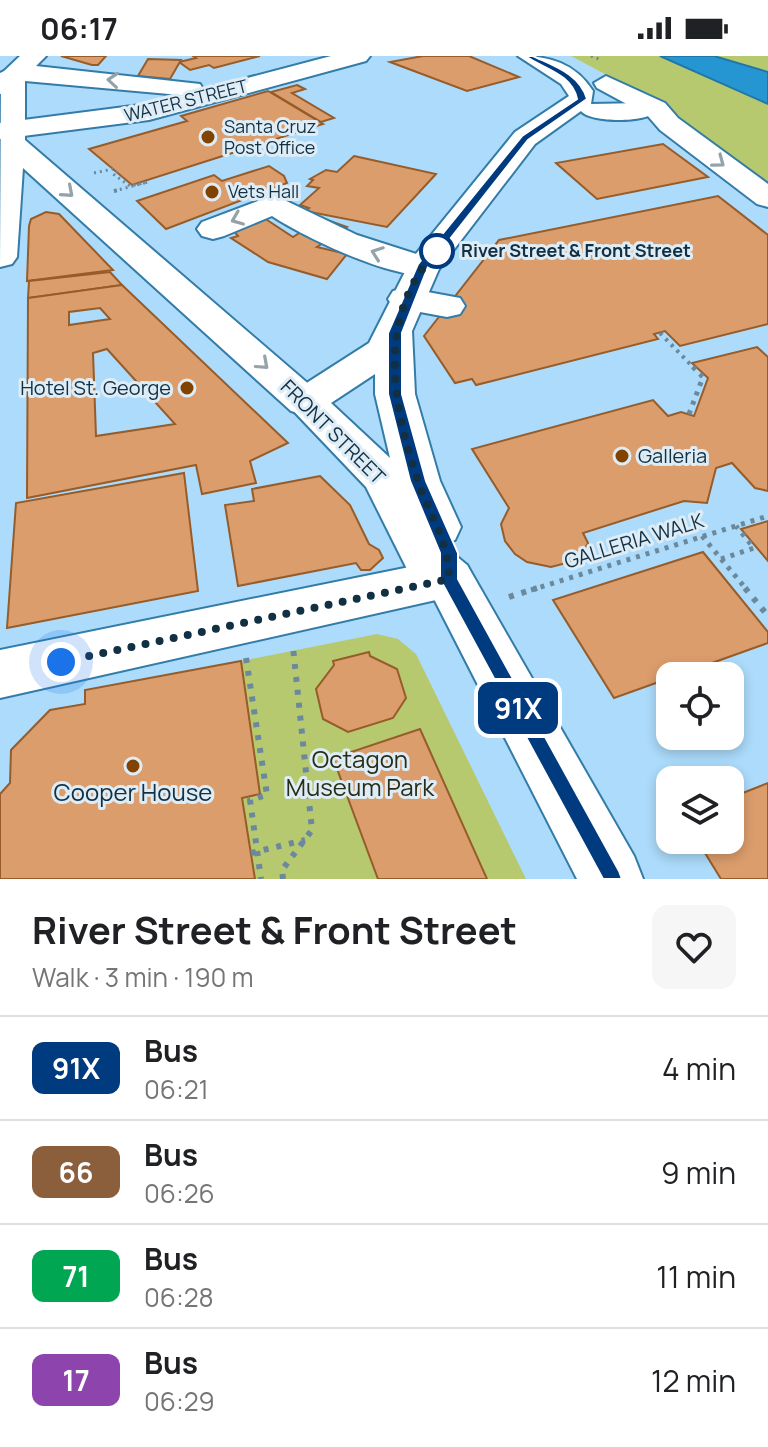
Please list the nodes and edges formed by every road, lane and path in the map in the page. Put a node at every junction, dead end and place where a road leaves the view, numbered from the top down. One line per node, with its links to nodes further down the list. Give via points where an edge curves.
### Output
1 (34, 56): 6 (main road)
2 (307, 56): 7 (main road, WATER STREET)
3 (358, 56): 11 (main road, WATER STREET, via 149,112)
4 (532, 56): 5 (main road); 8 (main road, via 578,67)
5 (570, 78): 8 (main road); 10 (main road, via 582,99)
6 (6, 81): 7 (main road, one-way to 6, via 33,73); 11 (main road)
7 (191, 89): 11 (main road, WATER STREET)
8 (603, 96): 9 (main road); 9 (main road, via 648,104); 10 (main road)
9 (669, 124): 14 (main road, one-way to 14)
10 (540, 127): 17 (main road, via 525,138)
11 (7, 128): 16 (main road); 21 (main road, FRONT STREET, one-way to 21)
12 (94, 173): 13 (path, via 115,171 130,186 148,182)
13 (114, 191)
14 (768, 198)
15 (213, 229): 17 (main road, one-way to 15, via 309,226 274,204)
16 (0, 257)
17 (423, 267): 19 (main road)
18 (447, 306): 19 (main road)
19 (401, 316): 21 (main road, via 385,350); 27 (main road, via 395,394 418,481 449,553)
20 (660, 333): 22 (path, via 703,377)
21 (305, 402): 27 (main road, FRONT STREET, via 384,478 425,558)
22 (689, 414)
23 (768, 516): 24 (path, GALLERIA WALK)
24 (736, 526): 25 (path, GALLERIA WALK); 26 (path, via 754,548)
25 (702, 536): 26 (path); 28 (path, GALLERIA WALK)
26 (721, 559): 29 (path)
27 (449, 579): 32 (main road); 37 (main road, FRONT STREET)
28 (509, 597)
29 (768, 616)
30 (245, 653): 34 (path, via 267,795 250,800)
31 (295, 654): 33 (path, via 312,830)
32 (0, 674)
33 (305, 840): 34 (path); 36 (path, via 282,870)
34 (254, 852): 35 (path)
35 (261, 879)
36 (283, 879)
37 (611, 879)

